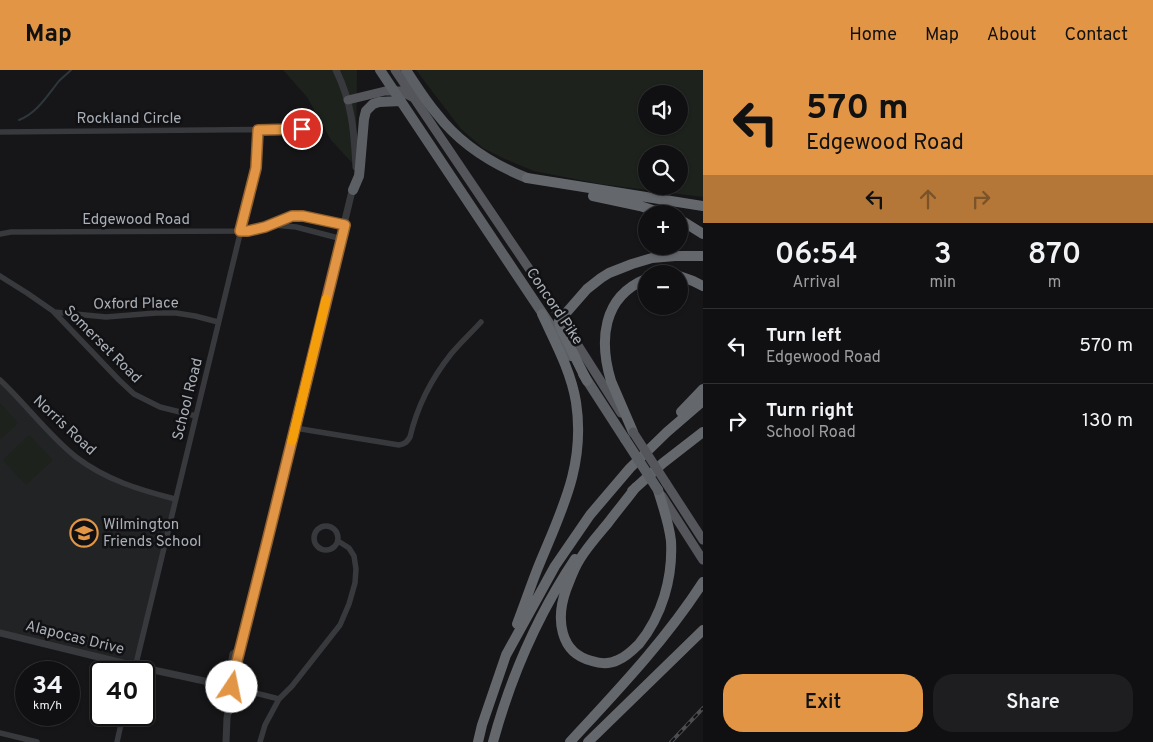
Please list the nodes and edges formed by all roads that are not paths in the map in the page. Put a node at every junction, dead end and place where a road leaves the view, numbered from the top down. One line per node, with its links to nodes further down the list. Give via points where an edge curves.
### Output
1 (336, 70): 7 (street)
2 (380, 70): 5 (highway, Concord Pike)
3 (395, 70): 6 (main road, Concord Pike)
4 (406, 70): 12 (highway, via 436,114 457,136 492,162)
5 (394, 91): 6 (main road); 7 (main road); 8 (highway, Concord Pike)
6 (413, 97): 30 (main road, Concord Pike)
7 (348, 100): 13 (street, via 356,167)
8 (401, 101): 13 (highway, via 379,102 366,110 359,176); 29 (highway, Concord Pike)
9 (302, 129): 10 (street, Rockland Circle)
10 (258, 130): 11 (street, Rockland Circle); 19 (street, School Road, via 256,168)
11 (0, 132)
12 (527, 178): 14 (highway, via 552,187); 15 (highway)
13 (353, 190): 17 (street)
14 (638, 206)
15 (703, 206)
16 (272, 225): 17 (street, Edgewood Road, via 298,216); 19 (street, Edgewood Road); 22 (street, Edgewood Road, via 296,227)
17 (345, 225): 22 (street)
18 (688, 225): 21 (highway)
19 (240, 231): 20 (street, Edgewood Road); 31 (street, School Road)
20 (0, 234)
21 (703, 234)
22 (342, 239): 38 (street)
23 (703, 256): 30 (highway, via 652,258 609,273 594,283)
24 (0, 276): 28 (street, Somerset Road)
25 (688, 279): 27 (highway)
26 (638, 283): 39 (highway, via 619,297 605,331 608,373)
27 (703, 286)
28 (53, 312): 31 (street, Oxford Place, via 106,318 176,313); 37 (street, Somerset Road, via 134,394 160,407)
29 (542, 314): 34 (highway, Concord Pike); 52 (highway, via 572,386 576,402 577,454 566,496)
30 (561, 318): 34 (highway, via 561,329); 39 (main road, Concord Pike)
31 (218, 322): 37 (street, School Road)
32 (480, 322): 38 (street, via 441,368 422,401 410,437 404,444)
33 (0, 380): 43 (street, Norris Road, via 83,462 120,483)
34 (588, 381): 41 (highway, Concord Pike, bridge, via 625,439)
35 (703, 389): 44 (highway, via 648,443)
36 (703, 401): 44 (highway, via 652,446)
37 (196, 416): 43 (street, School Road)
38 (295, 428): 51 (street)
39 (633, 432): 41 (main road, Concord Pike, bridge)
40 (703, 432): 42 (highway)
41 (662, 486): 42 (highway, via 671,543 668,579 652,625 629,653 618,660 602,663 586,660 565,640 562,602 580,559); 45 (main road, Concord Pike); 47 (main road, Concord Pike)
42 (636, 487): 69 (highway, via 598,528 554,590 522,655)
43 (175, 499): 54 (street, School Road)
44 (604, 499): 52 (highway, via 554,566)
45 (703, 540)
46 (338, 541): 46 (street, via 337,533 328,526 318,528 313,536 316,547 324,551 332,549); 60 (street, via 354,556 355,583 349,604 340,625)
47 (701, 557)
48 (703, 582): 70 (highway, via 657,645)
49 (702, 632): 71 (highway)
50 (0, 633): 53 (street, Alapocas Drive)
51 (239, 650): 55 (street); 57 (street, via 233,654 231,665 223,676)
52 (506, 655): 68 (highway)
53 (104, 661)
54 (136, 661)
55 (235, 668): 58 (street); 59 (street)
56 (155, 673): 57 (street, Alapocas Drive)
57 (208, 682): 58 (street, Alapocas Drive); 61 (street, via 222,698)
58 (232, 687): 59 (street); 61 (street)
59 (252, 692): 60 (street); 61 (street, via 237,700)
60 (279, 699): 67 (street)
61 (228, 715): 66 (street)
62 (121, 726): 65 (street)
63 (0, 733): 64 (street)
64 (37, 742)
65 (117, 742)
66 (226, 742)
67 (260, 742)
68 (478, 742)
69 (493, 742)
70 (570, 742)
71 (588, 742)

